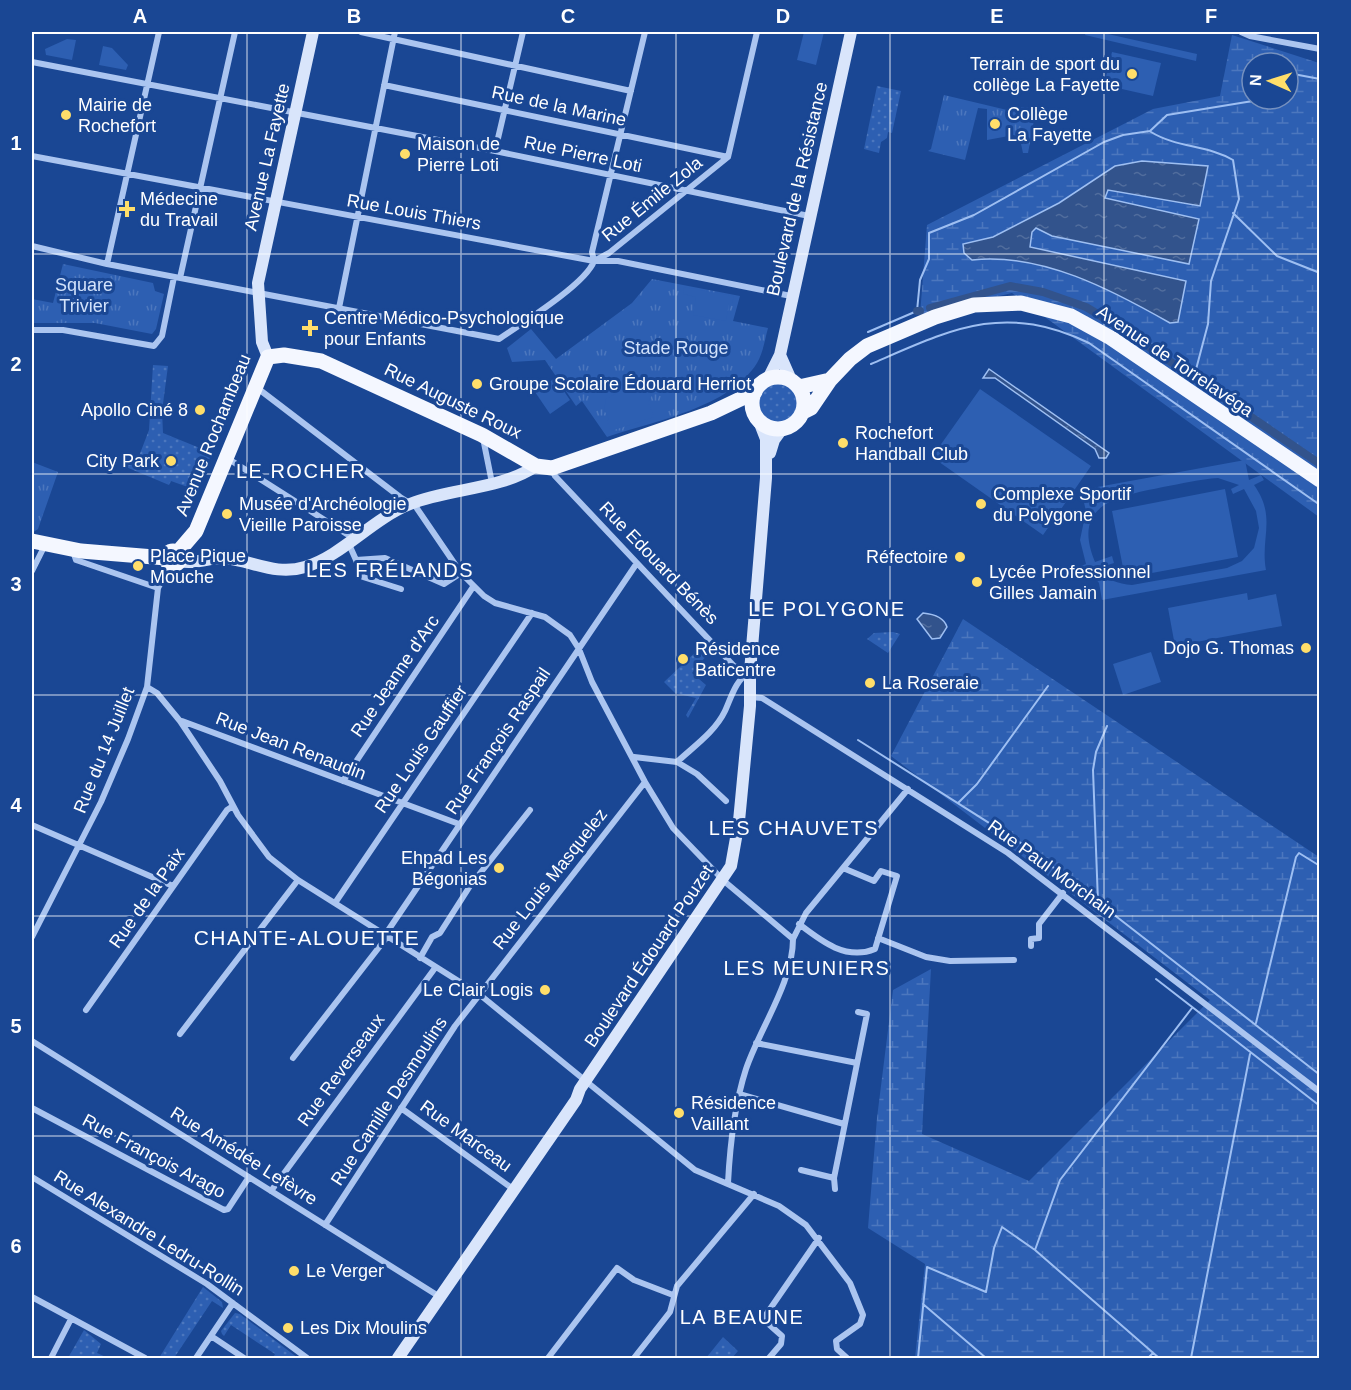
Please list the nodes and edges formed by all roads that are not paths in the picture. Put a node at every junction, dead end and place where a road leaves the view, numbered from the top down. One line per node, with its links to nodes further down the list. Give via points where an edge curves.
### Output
1 (159, 32): 14 (street)
2 (235, 32): 17 (street)
3 (313, 32): 19 (street, Avenue La Fayette)
4 (361, 32): 10 (street)
5 (523, 32): 13 (street)
6 (645, 32): 16 (street)
7 (757, 32): 24 (street, Rue Émile Zola)
8 (851, 32): 30 (street, Boulevard de la Résistance)
9 (1241, 32): 11 (street)
10 (394, 35): 13 (street); 15 (street)
11 (1320, 49)
12 (32, 62): 14 (street, Rue Pierre Loti)
13 (515, 64): 16 (street); 18 (street)
14 (147, 85): 17 (street, Rue Pierre Loti); 25 (street)
15 (384, 85): 18 (street, Rue de la Marine); 20 (street)
16 (631, 91): 21 (street)
17 (220, 99): 19 (street, Rue Pierre Loti); 27 (street)
18 (505, 110): 21 (street, Rue de la Marine); 22 (street)
19 (295, 114): 20 (street, Rue Pierre Loti); 29 (street, Avenue La Fayette)
20 (376, 129): 22 (street, Rue Pierre Loti); 31 (street)
21 (621, 135): 24 (street, Rue de la Marine); 26 (street)
22 (495, 151): 26 (street, Rue Pierre Loti)
23 (32, 156): 25 (street, Rue Louis Thiers)
24 (728, 157): 28 (street, Rue Émile Zola)
25 (127, 174): 27 (street, Rue Louis Thiers); 34 (street)
26 (611, 175): 28 (street, Rue Pierre Loti); 33 (street, via 592,252)
27 (200, 188): 29 (street, Rue Louis Thiers); 35 (street)
28 (687, 191): 30 (street, Rue Pierre Loti); 33 (street, Rue Émile Zola)
29 (275, 202): 31 (street, Rue Louis Thiers); 36 (street, Avenue La Fayette)
30 (809, 216): 37 (street, Boulevard de la Résistance)
31 (358, 217): 33 (street, Rue Louis Thiers); 38 (street)
32 (32, 246): 34 (street)
33 (594, 261): 37 (street, Rue Louis Thiers, via 618,261); 38 (street, Rue Émile Zola, via 592,269 568,290 494,340)
34 (107, 264): 35 (street)
35 (177, 277): 36 (street); 39 (street, via 162,336 154,346 63,330)
36 (256, 291): 38 (street); 41 (street, Avenue Rochambeau, via 262,342)
37 (791, 296): 40 (street, Boulevard de la Résistance)
38 (339, 308)
39 (32, 330)
40 (780, 355): 42 (street, Boulevard de la Résistance); 44 (street)
41 (268, 357): 45 (main road, Avenue Rochambeau); 51 (main road, Rue Auguste Roux, via 284,355 321,361)
42 (768, 379): 44 (main road, via 775,377); 46 (main road)
43 (830, 380): 44 (main road); 47 (main road, Avenue de Torrelavéga, via 811,408); 52 (main road, Avenue de Torrelavéga, via 859,351 898,331 974,305 1021,303 1071,316 1111,338)
44 (795, 383): 47 (main road, via 803,395)
45 (256, 386): 53 (main road, Avenue Rochambeau); 59 (street)
46 (755, 392): 48 (main road); 49 (main road, via 752,399)
47 (803, 412): 50 (main road, via 796,423)
48 (711, 413): 49 (main road, via 733,410); 54 (main road)
49 (756, 417): 50 (main road, via 772,429); 55 (street, Boulevard Édouard Pouzet, via 766,439)
50 (782, 429): 55 (street, Boulevard Édouard Pouzet, via 772,445)
51 (482, 435): 54 (main road, Rue Auguste Roux); 57 (street)
52 (1266, 445): 56 (main road, Avenue de Torrelavéga); 58 (main road, Avenue de Torrelavéga)
53 (227, 458): 60 (street); 63 (main road, Avenue Rochambeau, via 196,531)
54 (544, 467): 57 (street); 65 (street, Rue Edouard Bénès)
55 (766, 478): 73 (street, Boulevard Édouard Pouzet)
56 (1320, 480)
57 (492, 483): 59 (street)
58 (1320, 486)
59 (410, 504): 60 (street); 67 (street, via 416,507)
60 (351, 539): 63 (street, via 315,563 290,571 225,558); 64 (street)
61 (38, 543): 62 (main road); 66 (street)
62 (71, 548): 63 (main road); 69 (street, via 76,560)
63 (172, 558): 69 (street, Rue du 14 Juillet)
64 (356, 560): 67 (street, via 385,558 444,584); 70 (street, via 363,577)
65 (637, 563): 72 (street, Rue François Raspail); 73 (street, Rue Edouard Bénès, via 734,666)
66 (32, 571)
67 (461, 573): 68 (street)
68 (473, 587): 71 (street, via 495,603); 79 (street, Rue Jeanne d'Arc)
69 (158, 588): 74 (street, Rue du 14 Juillet)
70 (401, 589)
71 (532, 613): 72 (street, via 557,624); 83 (street, Rue Louis Gauffier)
72 (579, 649): 77 (street, via 592,682); 86 (street, Rue François Raspail)
73 (750, 672): 75 (street, Boulevard Édouard Pouzet); 78 (street, via 741,677 723,715 706,736)
74 (147, 687): 76 (street); 88 (street, Rue du 14 Juillet)
75 (751, 697): 81 (street, Rue Paul Morchain, via 762,698); 91 (street, Boulevard Édouard Pouzet, via 736,844)
76 (180, 721): 79 (street, Rue Jean Renaudin); 84 (street)
77 (634, 757): 78 (street); 80 (street)
78 (676, 762): 82 (street, via 697,774)
79 (343, 781): 83 (street, Rue Jean Renaudin)
80 (645, 782): 91 (street, via 673,828); 104 (street, Rue Louis Masquelez)
81 (908, 789): 89 (street); 93 (street, Rue Paul Morchain)
82 (726, 801)
83 (402, 804): 86 (street, Rue Jean Renaudin); 94 (street, Rue Louis Gauffier)
84 (233, 806): 90 (street, via 262,850); 92 (street, Rue de la Paix)
85 (530, 810): 101 (street)
86 (459, 824): 96 (street, Rue François Raspail)
87 (32, 825): 88 (street)
88 (80, 845): 92 (street); 97 (street, Rue du 14 Juillet)
89 (843, 868): 95 (street); 98 (street, via 874,881 881,872 897,876)
90 (298, 880): 94 (street); 107 (street)
91 (724, 880): 99 (street); 112 (street, Boulevard Édouard Pouzet)
92 (174, 886): 105 (street, Rue de la Paix)
93 (1063, 892): 100 (street, via 1039,924 1039,938 1031,939); 113 (street, Rue Paul Morchain)
94 (334, 903): 96 (street)
95 (799, 924): 98 (street, via 828,945 851,953 875,949); 99 (street)
96 (386, 936): 101 (street); 110 (street, Rue François Raspail)
97 (32, 937)
98 (879, 938): 102 (street, via 926,957 950,961)
99 (793, 939): 109 (street, via 791,965)
100 (1031, 946)
101 (420, 958): 103 (street)
102 (1014, 960)
103 (435, 968): 104 (street); 125 (street, Rue Reverseaux)
104 (479, 994): 112 (street); 116 (street, Rue Camille Desmoulins)
105 (86, 1010)
106 (858, 1012): 111 (street, via 867,1014)
107 (180, 1034)
108 (32, 1041): 120 (street, Rue Amédée Lefèvre)
109 (756, 1043): 111 (street); 114 (street)
110 (293, 1058)
111 (857, 1063): 117 (street)
112 (587, 1080): 122 (street, via 695,1170); 123 (street, Boulevard Édouard Pouzet)
113 (1320, 1092)
114 (739, 1094): 117 (street); 122 (street)
115 (32, 1108): 120 (street, Rue François Arago, via 224,1210)
116 (401, 1108): 123 (street, Rue Marceau); 127 (street, Rue Camille Desmoulins)
117 (844, 1124): 121 (street)
118 (801, 1170): 121 (street)
119 (32, 1177): 132 (street, Rue Alexandre Ledru-Rollin)
120 (249, 1177): 125 (street, Rue Amédée Lefèvre)
121 (834, 1178): 124 (street)
122 (728, 1183): 126 (street)
123 (513, 1189): 131 (street, Boulevard Édouard Pouzet)
124 (835, 1189)
125 (271, 1191): 127 (street, Rue Amédée Lefèvre)
126 (754, 1194): 128 (street, via 793,1214); 129 (street)
127 (325, 1225): 131 (street, Rue Amédée Lefèvre)
128 (819, 1238): 144 (street, via 763,1319 782,1336 781,1344); 145 (street, via 850,1282 863,1315 860,1324 836,1341 837,1349)
129 (672, 1295): 142 (street, via 634,1280 617,1268); 143 (street, via 670,1312)
130 (32, 1297): 133 (street)
131 (440, 1298): 141 (street, Boulevard Édouard Pouzet)
132 (233, 1303): 134 (street); 140 (street, Rue Alexandre Ledru-Rollin)
133 (71, 1319): 135 (street); 136 (street)
134 (211, 1336): 138 (street); 139 (street)
135 (134, 1356): 137 (street)
136 (51, 1359)
137 (145, 1359)
138 (196, 1359)
139 (244, 1359)
140 (307, 1359)
141 (398, 1359)
142 (548, 1359)
143 (634, 1359)
144 (769, 1359)
145 (847, 1359)

